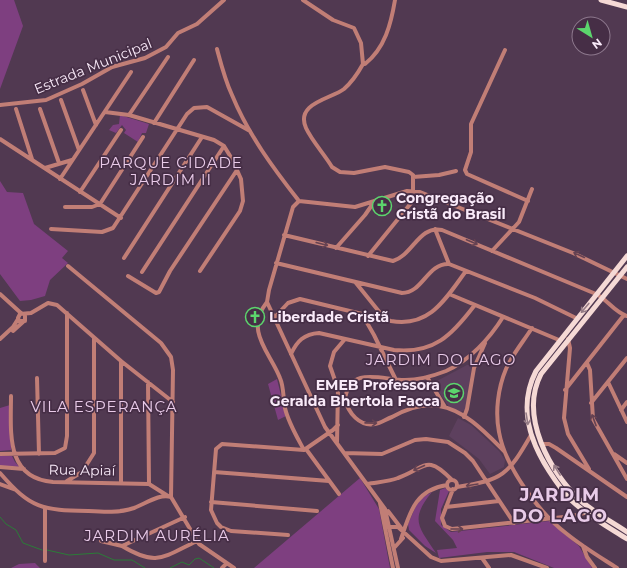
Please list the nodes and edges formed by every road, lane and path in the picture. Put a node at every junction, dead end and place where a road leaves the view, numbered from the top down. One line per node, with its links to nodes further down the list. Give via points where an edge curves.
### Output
1 (224, 0): 15 (street, Estrada Municipal, via 197,24 178,33 166,47 145,58 112,67 46,100)
2 (303, 0): 11 (street, via 333,20 354,28 361,43)
3 (395, 0): 11 (street, via 392,18 382,44 373,57)
4 (601, 0): 5 (main road)
5 (610, 1): 6 (main road)
6 (627, 7)
7 (216, 49): 24 (street, via 230,91)
8 (505, 50): 43 (street, via 471,124 471,152 465,170 467,174)
9 (168, 57): 19 (street)
10 (194, 60): 20 (street)
11 (363, 64): 37 (street, via 344,89 308,109 305,117 306,127 337,171 354,173 382,167 397,170)
12 (130, 72): 18 (street)
13 (83, 90): 21 (street)
14 (62, 100): 29 (street)
15 (0, 104)
16 (16, 109): 30 (street)
17 (40, 109): 32 (street)
18 (105, 112): 19 (street); 21 (street)
19 (129, 116): 20 (street)
20 (154, 123): 23 (street)
21 (96, 125): 29 (street)
22 (121, 130): 40 (street)
23 (177, 130): 24 (street, via 190,111 204,106); 26 (street); 49 (street)
24 (250, 131): 42 (street, via 267,160)
25 (143, 137): 45 (street)
26 (202, 137): 28 (street); 58 (street)
27 (0, 139): 30 (street)
28 (224, 146): 34 (street); 65 (street)
29 (79, 150): 31 (street)
30 (32, 160): 33 (street)
31 (73, 160): 32 (street); 36 (street)
32 (59, 163): 33 (street)
33 (45, 168): 36 (street)
34 (237, 170): 63 (street, via 243,204); 68 (street, via 160,292 156,293)
35 (456, 171): 37 (street)
36 (60, 179): 40 (street)
37 (413, 179): 38 (street)
38 (413, 190): 41 (street); 44 (street)
39 (532, 190): 43 (street)
40 (80, 192): 45 (street)
41 (420, 192): 52 (street); 56 (street)
42 (299, 201): 46 (street); 53 (street, via 293,207)
43 (528, 201): 52 (street)
44 (374, 202): 46 (street); 48 (street)
45 (100, 204): 47 (street, via 92,207); 49 (street)
46 (361, 206): 48 (street)
47 (65, 207)
48 (365, 215): 54 (street)
49 (121, 218): 50 (street, via 107,232)
50 (51, 229)
51 (435, 229): 55 (street, one-way to 55, via 446,231); 56 (street, via 426,232 397,259 388,261); 60 (street)
52 (514, 229): 55 (street); 66 (street, one-way to 52)
53 (284, 235): 54 (street, one-way to 54); 59 (street)
54 (336, 248): 56 (street)
55 (492, 251): 73 (street)
56 (368, 256)
57 (627, 256): 66 (main road)
58 (124, 258)
59 (276, 263): 70 (street); 75 (street)
60 (449, 264): 64 (street); 70 (street, via 441,264 434,268 416,288 406,293)
61 (68, 266): 115 (street, via 166,348 172,362)
62 (627, 267): 67 (main road)
63 (200, 271)
64 (466, 271): 72 (street); 85 (street)
65 (142, 272)
66 (614, 272): 67 (street); 73 (main road)
67 (621, 275): 69 (street); 74 (main road)
68 (128, 276)
69 (627, 279)
70 (356, 283): 87 (street)
71 (0, 294): 81 (street)
72 (449, 294): 77 (street); 87 (street, via 434,310 417,321 401,323)
73 (596, 294): 74 (street); 85 (main road, one-way to 85)
74 (602, 297): 82 (street, via 618,313); 94 (main road)
75 (267, 302): 78 (street); 86 (street)
76 (48, 304): 80 (street, via 54,303); 81 (street); 88 (street)
77 (474, 306): 83 (street); 97 (street, via 454,331 432,346 406,352)
78 (270, 309): 84 (street); 86 (street, via 264,312)
79 (362, 314): 84 (street, via 300,299 288,303); 87 (street); 97 (street)
80 (67, 315): 92 (street); 137 (street, via 66,445 60,452)
81 (21, 316): 88 (street); 88 (street); 90 (street)
82 (626, 316): 103 (street)
83 (503, 317): 89 (street); 95 (street)
84 (274, 318): 99 (street)
85 (576, 318): 96 (main road)
86 (260, 319): 132 (street, via 258,333 261,344 281,379 286,411)
87 (385, 320)
88 (24, 321): 90 (street)
89 (532, 328): 96 (street); 123 (street, via 512,357 503,376 498,404)
90 (5, 334): 91 (street)
91 (0, 338)
92 (94, 338): 102 (street); 153 (street, via 94,453 82,472)
93 (345, 339): 97 (street); 99 (street, via 312,333 299,340); 109 (street, via 330,361 330,370)
94 (568, 339): 96 (main road); 98 (main road); 100 (street)
95 (486, 340): 104 (street, via 457,365); 120 (street, via 474,368)
96 (558, 340): 98 (main road); 125 (main road, one-way to 125, via 536,371 530,385 526,412)
97 (380, 347): 106 (street)
98 (560, 349): 100 (street); 127 (main road, via 541,374 536,387 534,411)
99 (291, 354): 124 (street, via 321,421)
100 (568, 358): 111 (street)
101 (627, 358): 108 (street)
102 (121, 361): 107 (street); 154 (street)
103 (587, 363): 111 (street); 117 (street, via 590,370)
104 (427, 377): 106 (street); 118 (street)
105 (37, 378): 137 (street)
106 (396, 380): 110 (street, via 364,376)
107 (148, 382): 115 (street); 156 (street)
108 (608, 382): 117 (street); 119 (street)
109 (338, 390): 110 (street); 113 (street)
110 (347, 390): 114 (street)
111 (565, 390): 139 (street, via 564,424)
112 (11, 396): 136 (street, Rua Apiaí)
113 (337, 397): 114 (street); 122 (street)
114 (345, 399): 118 (street, one-way to 118, via 354,416 369,425 378,424 415,407)
115 (173, 402): 162 (street)
116 (627, 402): 119 (street)
117 (591, 403): 138 (street, one-way to 117, via 595,425)
118 (445, 407): 120 (street)
119 (620, 410): 121 (street)
120 (464, 417): 126 (street)
121 (627, 422)
122 (338, 425): 124 (street); 128 (street)
123 (498, 431): 126 (street); 133 (street)
124 (329, 433): 128 (street); 132 (street)
125 (531, 435): 127 (main road); 129 (main road); 131 (street)
126 (489, 436): 133 (street)
127 (539, 436): 130 (main road)
128 (337, 443): 134 (street)
129 (535, 444): 130 (main road); 131 (street); 170 (main road, via 560,488)
130 (542, 444): 140 (street, via 552,446); 167 (main road, one-way to 130, via 566,484)
131 (525, 448): 142 (street)
132 (305, 450): 147 (street, via 220,445 216,449); 151 (street)
133 (504, 451): 142 (street)
134 (344, 453): 152 (street, via 376,454 388,452 415,440 441,440 465,453); 157 (street)
135 (0, 454): 136 (street)
136 (14, 454): 137 (street); 145 (street, Rua Apiaí)
137 (38, 454)
138 (613, 454): 141 (street); 143 (street)
139 (582, 457): 140 (street); 146 (street)
140 (576, 462): 146 (street)
141 (627, 464): 143 (street)
142 (512, 466): 152 (street); 174 (street)
143 (620, 466): 149 (street)
144 (0, 467): 145 (street)
145 (24, 469): 153 (street, Rua Apiaí, via 41,480)
146 (589, 469): 163 (street)
147 (214, 472): 151 (street); 166 (street)
148 (0, 473): 160 (street)
149 (627, 479)
150 (452, 480): 157 (street, one-way to 157, via 439,467 431,464 397,479); 158 (street, via 447,482); 159 (street, via 456,483)
151 (329, 481): 161 (street)
152 (487, 481): 159 (street, one-way to 159); 165 (street)
153 (64, 482): 154 (street, Rua Apiaí)
154 (121, 482): 156 (street, Rua Apiaí)
155 (0, 484): 160 (street)
156 (149, 484): 162 (street, Rua Apiaí)
157 (367, 484): 164 (street)
158 (447, 485): 159 (street); 184 (street, via 421,495)
159 (455, 488): 169 (street)
160 (16, 490): 172 (street)
161 (339, 494)
162 (170, 497): 172 (street, via 158,498 118,511); 178 (street)
163 (627, 497)
164 (380, 501): 168 (street); 181 (street)
165 (500, 501): 169 (street); 183 (street)
166 (211, 502): 173 (street); 189 (street, via 213,518 225,529)
167 (583, 502): 170 (street); 171 (main road)
168 (383, 505): 176 (street); 182 (street)
169 (446, 507): 183 (street, one-way to 183, via 442,521 452,530)
170 (579, 507): 175 (main road); 177 (street)
171 (591, 508): 175 (street); 188 (main road)
172 (45, 509): 200 (street)
173 (317, 511)
174 (543, 511): 179 (street); 180 (street)
175 (588, 514): 177 (street); 192 (main road)
176 (388, 515): 181 (street); 182 (street); 185 (street)
177 (573, 516): 179 (street)
178 (185, 517): 194 (street); 196 (street)
179 (550, 519): 180 (street); 195 (street)
180 (539, 520): 183 (street)
181 (385, 521): 185 (street)
182 (396, 522): 186 (street)
183 (514, 523)
184 (405, 524): 186 (street); 187 (street)
185 (388, 526): 187 (street, via 398,527); 197 (street); 206 (street)
186 (400, 526): 187 (street)
187 (404, 532): 190 (street); 191 (street)
188 (627, 532)
189 (288, 535)
190 (401, 539): 191 (street); 197 (street)
191 (412, 539): 199 (street, via 431,556 442,561)
192 (627, 539)
193 (101, 541): 196 (street)
194 (197, 541): 196 (street, via 154,559); 202 (street)
195 (583, 545): 198 (street); 203 (street)
196 (122, 546)
197 (394, 548): 207 (street)
198 (595, 554): 203 (street); 211 (street)
199 (482, 558): 201 (street, via 511,555); 208 (street)
200 (45, 561)
201 (533, 562): 209 (street); 210 (street)
202 (227, 563): 204 (street); 205 (street)
203 (594, 566)
204 (222, 568)
205 (234, 568)
206 (393, 568)
207 (398, 568)
208 (489, 568)
209 (534, 568)
210 (547, 568)
211 (617, 568)

